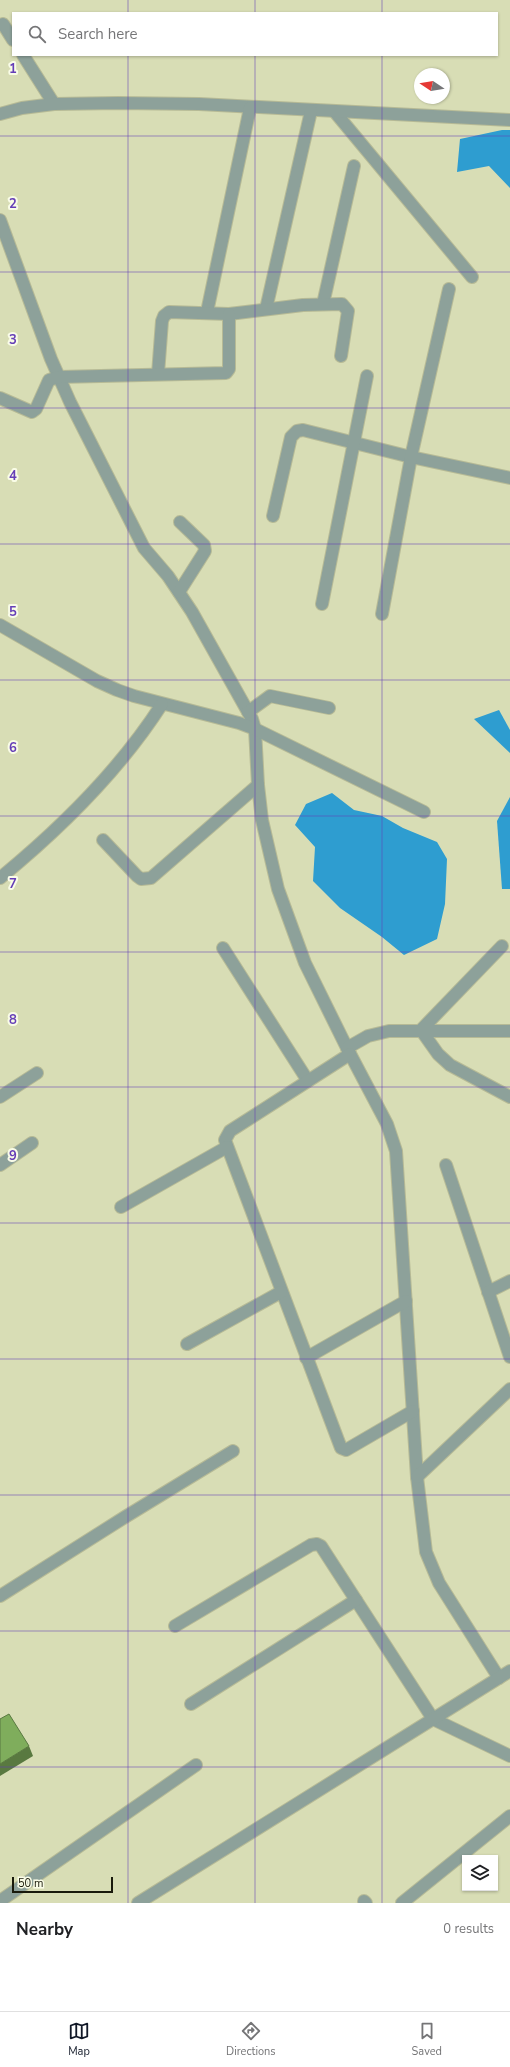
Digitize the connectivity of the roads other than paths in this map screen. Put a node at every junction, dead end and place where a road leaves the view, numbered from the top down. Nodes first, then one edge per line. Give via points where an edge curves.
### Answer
1 (3, 24) dead end
2 (12, 38) edge
3 (24, 56) edge
4 (54, 104) junction
5 (250, 108) junction
6 (311, 110) junction
7 (334, 111) junction
8 (0, 114) edge
9 (510, 120) edge
10 (354, 166) dead end
11 (0, 220) edge
12 (472, 277) dead end
13 (449, 289) dead end
14 (323, 304) junction
15 (266, 309) junction
16 (207, 312) junction
17 (229, 314) junction
18 (341, 356) dead end
19 (158, 374) junction
20 (367, 376) dead end
21 (59, 377) junction
22 (0, 398) edge
23 (353, 442) junction
24 (410, 457) junction
25 (510, 478) edge
26 (273, 516) dead end
27 (180, 522) dead end
28 (180, 592) junction
29 (322, 604) dead end
30 (382, 614) dead end
31 (0, 626) edge
32 (162, 704) junction
33 (329, 708) dead end
34 (248, 712) junction
35 (255, 729) junction
36 (258, 785) junction
37 (424, 812) dead end
38 (103, 840) dead end
39 (0, 878) edge
40 (502, 946) dead end
41 (224, 948) dead end
42 (421, 1030) junction
43 (510, 1031) edge
44 (348, 1051) junction
45 (37, 1073) dead end
46 (308, 1081) junction
47 (0, 1097) edge
48 (510, 1098) edge
49 (32, 1143) dead end
50 (227, 1147) junction
51 (0, 1165) edge
52 (446, 1165) dead end
53 (121, 1207) dead end
54 (510, 1281) edge
55 (281, 1292) junction
56 (488, 1292) junction
57 (406, 1301) junction
58 (187, 1344) dead end
59 (510, 1357) edge
60 (306, 1358) junction
61 (510, 1389) edge
62 (413, 1411) junction
63 (233, 1451) dead end
64 (417, 1477) junction
65 (0, 1596) edge
66 (356, 1600) junction
67 (175, 1626) dead end
68 (510, 1671) edge
69 (498, 1678) junction
70 (191, 1704) dead end
71 (433, 1719) junction
72 (510, 1756) edge
73 (196, 1764) dead end
74 (510, 1816) edge
75 (0, 1901) edge
76 (138, 1903) edge
77 (402, 1903) edge

1 - 2 street
3 - 4 street
4 - 5 street via 199,104
4 - 8 street
5 - 6 street
5 - 16 street
6 - 7 street
6 - 15 street
7 - 9 street
7 - 12 street
10 - 14 street
11 - 21 street
13 - 24 street
14 - 15 street
14 - 18 street via 342,304 348,311
15 - 17 street
16 - 17 street
16 - 19 street via 170,312 164,316
17 - 19 street via 228,372
19 - 21 street
20 - 23 street
21 - 22 street via 49,380 35,411
21 - 28 street via 144,548
23 - 24 street
23 - 26 street via 303,430 294,433
23 - 29 street
24 - 25 street
24 - 30 street
27 - 28 street via 204,545 205,551
28 - 34 street
31 - 32 street via 97,681
32 - 35 street
32 - 39 street via 120,761 63,821
33 - 34 street via 270,696
34 - 35 street
35 - 36 street
35 - 37 street
36 - 38 street via 147,879 137,876
36 - 44 street via 267,849 284,909 305,963
40 - 42 street
41 - 46 street
42 - 43 street
42 - 44 street via 378,1033
42 - 48 street via 438,1054 450,1065
44 - 46 street
44 - 57 street via 387,1124 396,1150
45 - 47 street
46 - 50 street via 230,1131 225,1140
49 - 51 street
50 - 53 street
50 - 55 street
52 - 56 street
54 - 56 street
55 - 58 street
55 - 60 street
56 - 59 street
57 - 60 street
57 - 62 street
60 - 62 street via 341,1448 346,1450
61 - 64 street
62 - 64 street
63 - 65 street
64 - 69 street via 422,1531 432,1568
66 - 67 street via 321,1546 317,1544 311,1545
66 - 70 street
66 - 71 street
68 - 69 street
69 - 71 street
71 - 72 street
71 - 76 street
73 - 75 street
74 - 77 street

